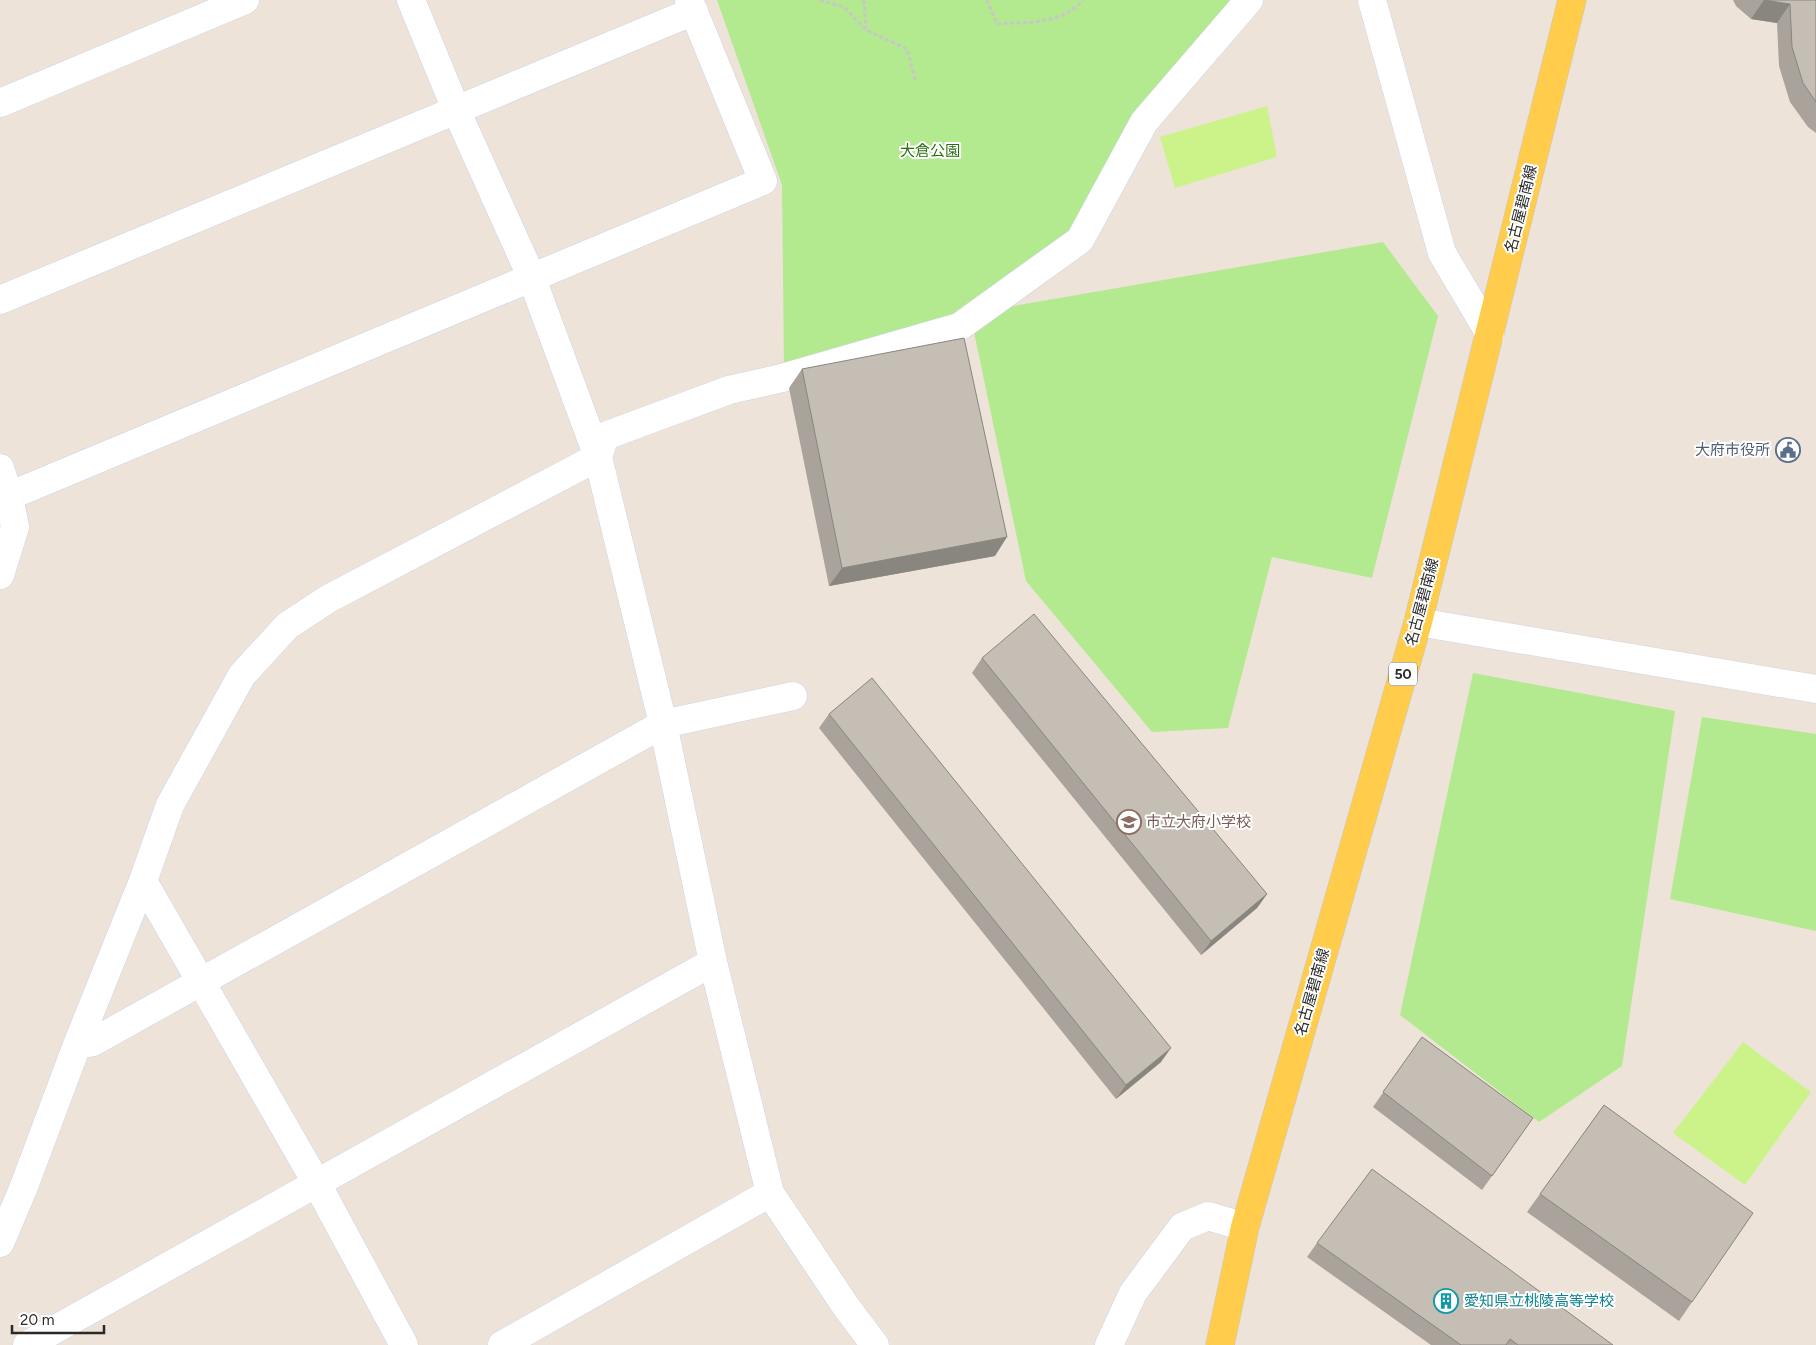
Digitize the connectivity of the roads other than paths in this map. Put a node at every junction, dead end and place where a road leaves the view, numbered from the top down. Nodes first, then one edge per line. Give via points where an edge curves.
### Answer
1 (245, 0) edge
2 (411, 0) edge
3 (1249, 0) edge
4 (1372, 0) edge
5 (1572, 0) edge
6 (691, 6) edge
7 (0, 103) edge
8 (457, 112) junction
9 (531, 276) junction
10 (0, 300) edge
11 (1490, 334) junction
12 (598, 457) junction
13 (0, 468) edge
14 (9, 496) junction
15 (0, 575) edge
16 (1418, 622) junction
17 (1816, 689) edge
18 (792, 696) dead end
19 (663, 724) junction
20 (143, 881) junction
21 (713, 962) junction
22 (202, 981) junction
23 (77, 1045) junction
24 (316, 1182) junction
25 (770, 1193) junction
26 (1245, 1227) junction
27 (0, 1243) edge
28 (27, 1345) edge
29 (404, 1345) edge
30 (502, 1345) edge
31 (875, 1345) edge
32 (1109, 1345) edge
33 (1220, 1345) edge

1 - 7 street
2 - 8 street
3 - 12 street via 1144,122 1080,240 959,327 730,390 605,436
4 - 11 street via 1442,253
5 - 11 main road, 名古屋碧南線 / 50
6 - 8 street
6 - 9 street via 763,180
8 - 9 street
8 - 10 street
9 - 12 street
9 - 14 street
11 - 16 main road, 名古屋碧南線 / 50
12 - 19 street
12 - 20 street via 328,599 288,626 242,675 170,805
13 - 14 street
14 - 15 street via 15,528
16 - 17 street
16 - 26 main road, 名古屋碧南線 / 50
18 - 19 street
19 - 21 street
19 - 22 street
20 - 22 street
20 - 23 street
21 - 24 street
21 - 25 street
22 - 23 street via 93,1042
22 - 24 street
23 - 27 street via 24,1189
24 - 28 street
24 - 29 street
25 - 30 street
25 - 31 street
26 - 32 street via 1208,1216 1182,1227 1133,1293
26 - 33 main road, 名古屋碧南線 / 50

